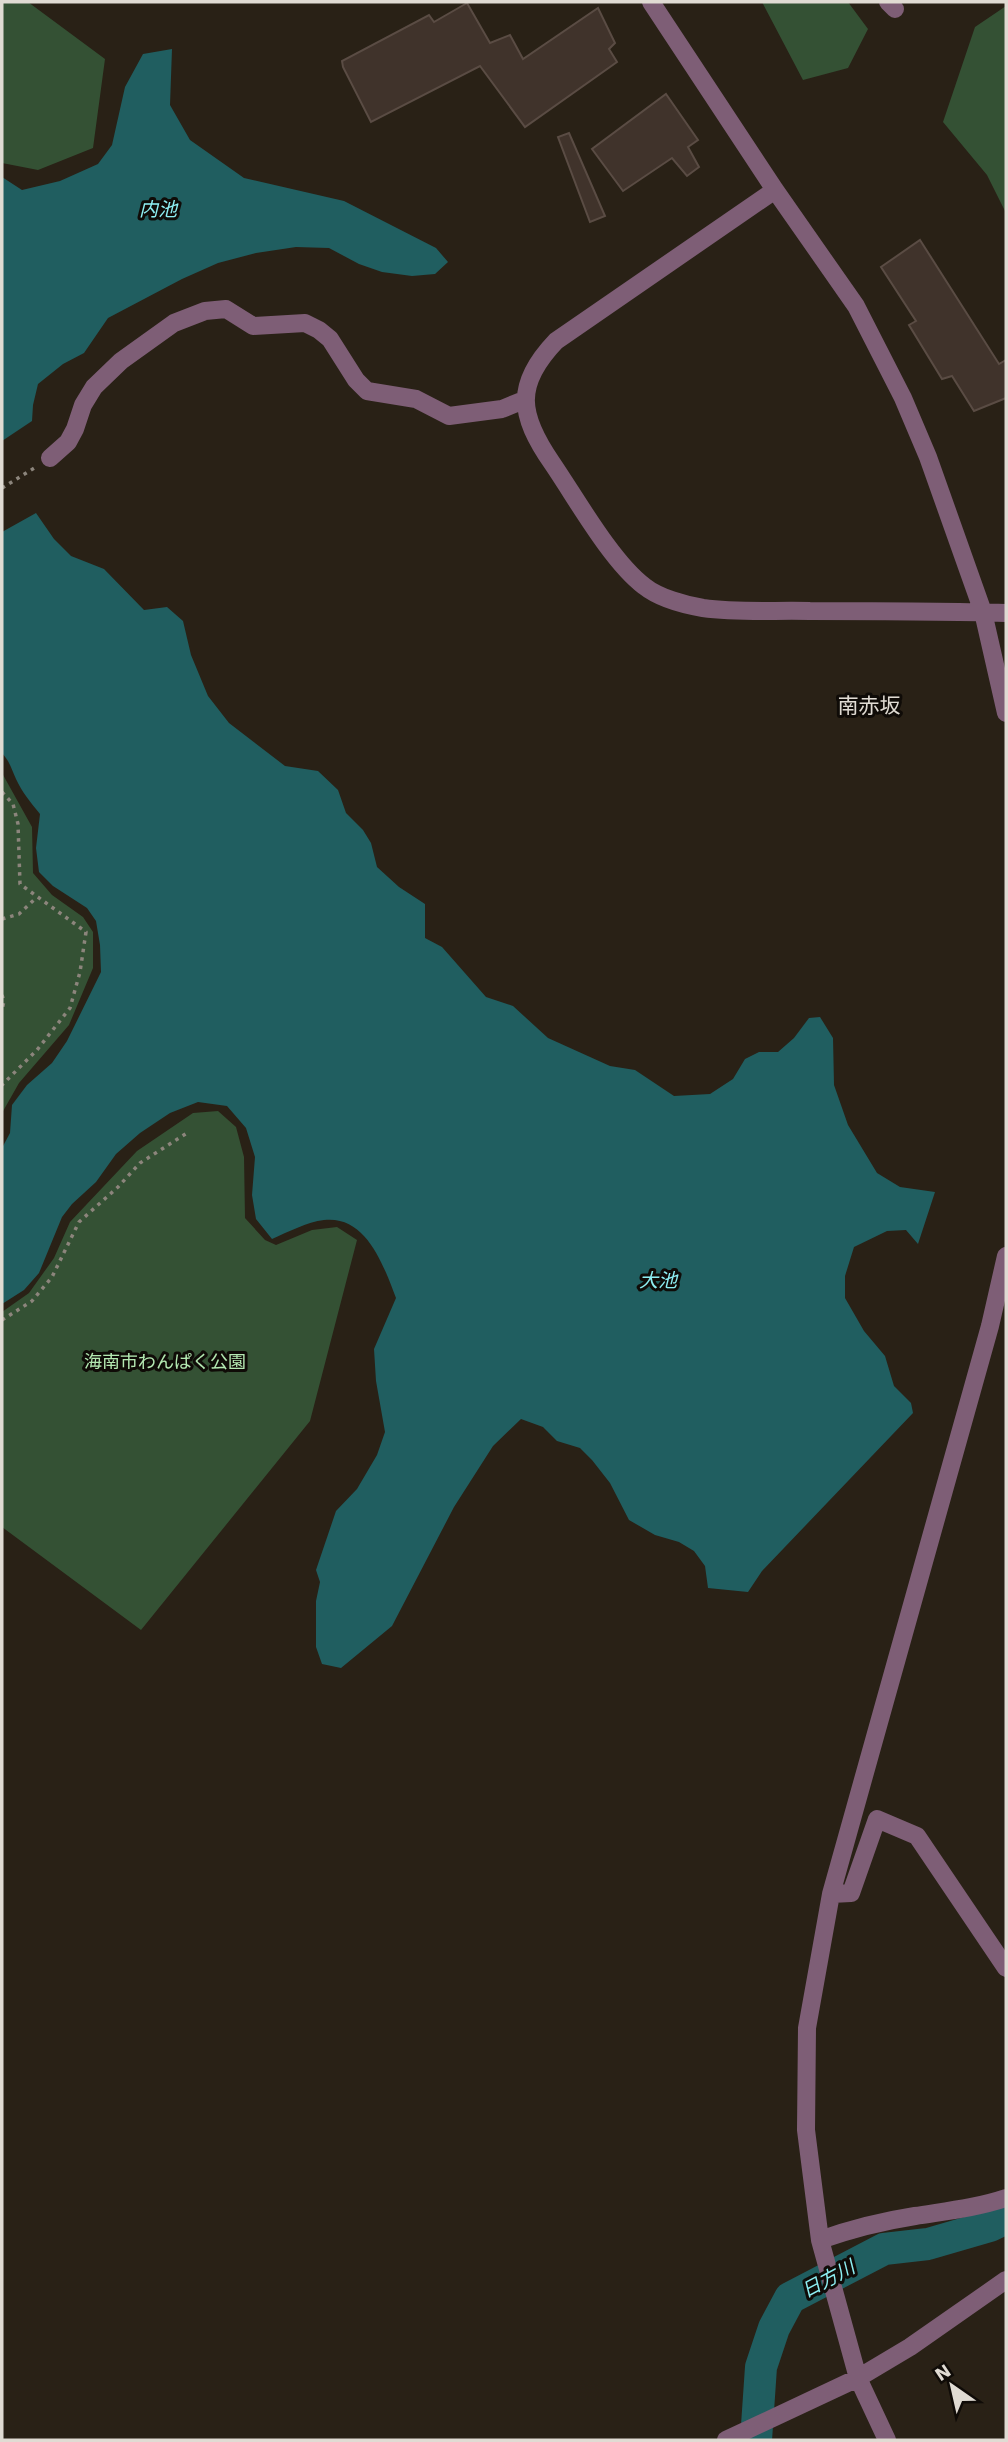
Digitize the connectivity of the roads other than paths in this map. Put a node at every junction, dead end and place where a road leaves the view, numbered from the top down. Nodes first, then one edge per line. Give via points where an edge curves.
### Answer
1 (651, 2) edge
2 (775, 190) junction
3 (524, 400) junction
4 (50, 458) road end
5 (984, 612) junction
6 (1006, 613) edge
7 (1006, 713) edge
8 (1006, 1256) edge
9 (831, 1894) junction
10 (1006, 1968) edge
11 (1006, 2198) edge
12 (821, 2246) junction
13 (1006, 2280) edge
14 (858, 2378) junction
15 (726, 2440) edge
16 (887, 2440) edge

1 - 2 street
2 - 3 street via 556,341 541,357
2 - 5 street via 856,306 903,398
3 - 4 street via 502,409 449,416 416,399 367,391 330,339 305,323 253,326 226,309 205,311 174,323 121,361 94,387 68,442
3 - 5 street via 536,439 614,554 644,587 704,608
5 - 6 street
5 - 7 street
8 - 9 street
9 - 10 street via 851,1893 877,1819 917,1836
9 - 12 street via 807,2028 806,2130
11 - 12 street via 848,2230
12 - 14 street
13 - 14 street
14 - 15 street
14 - 16 street

